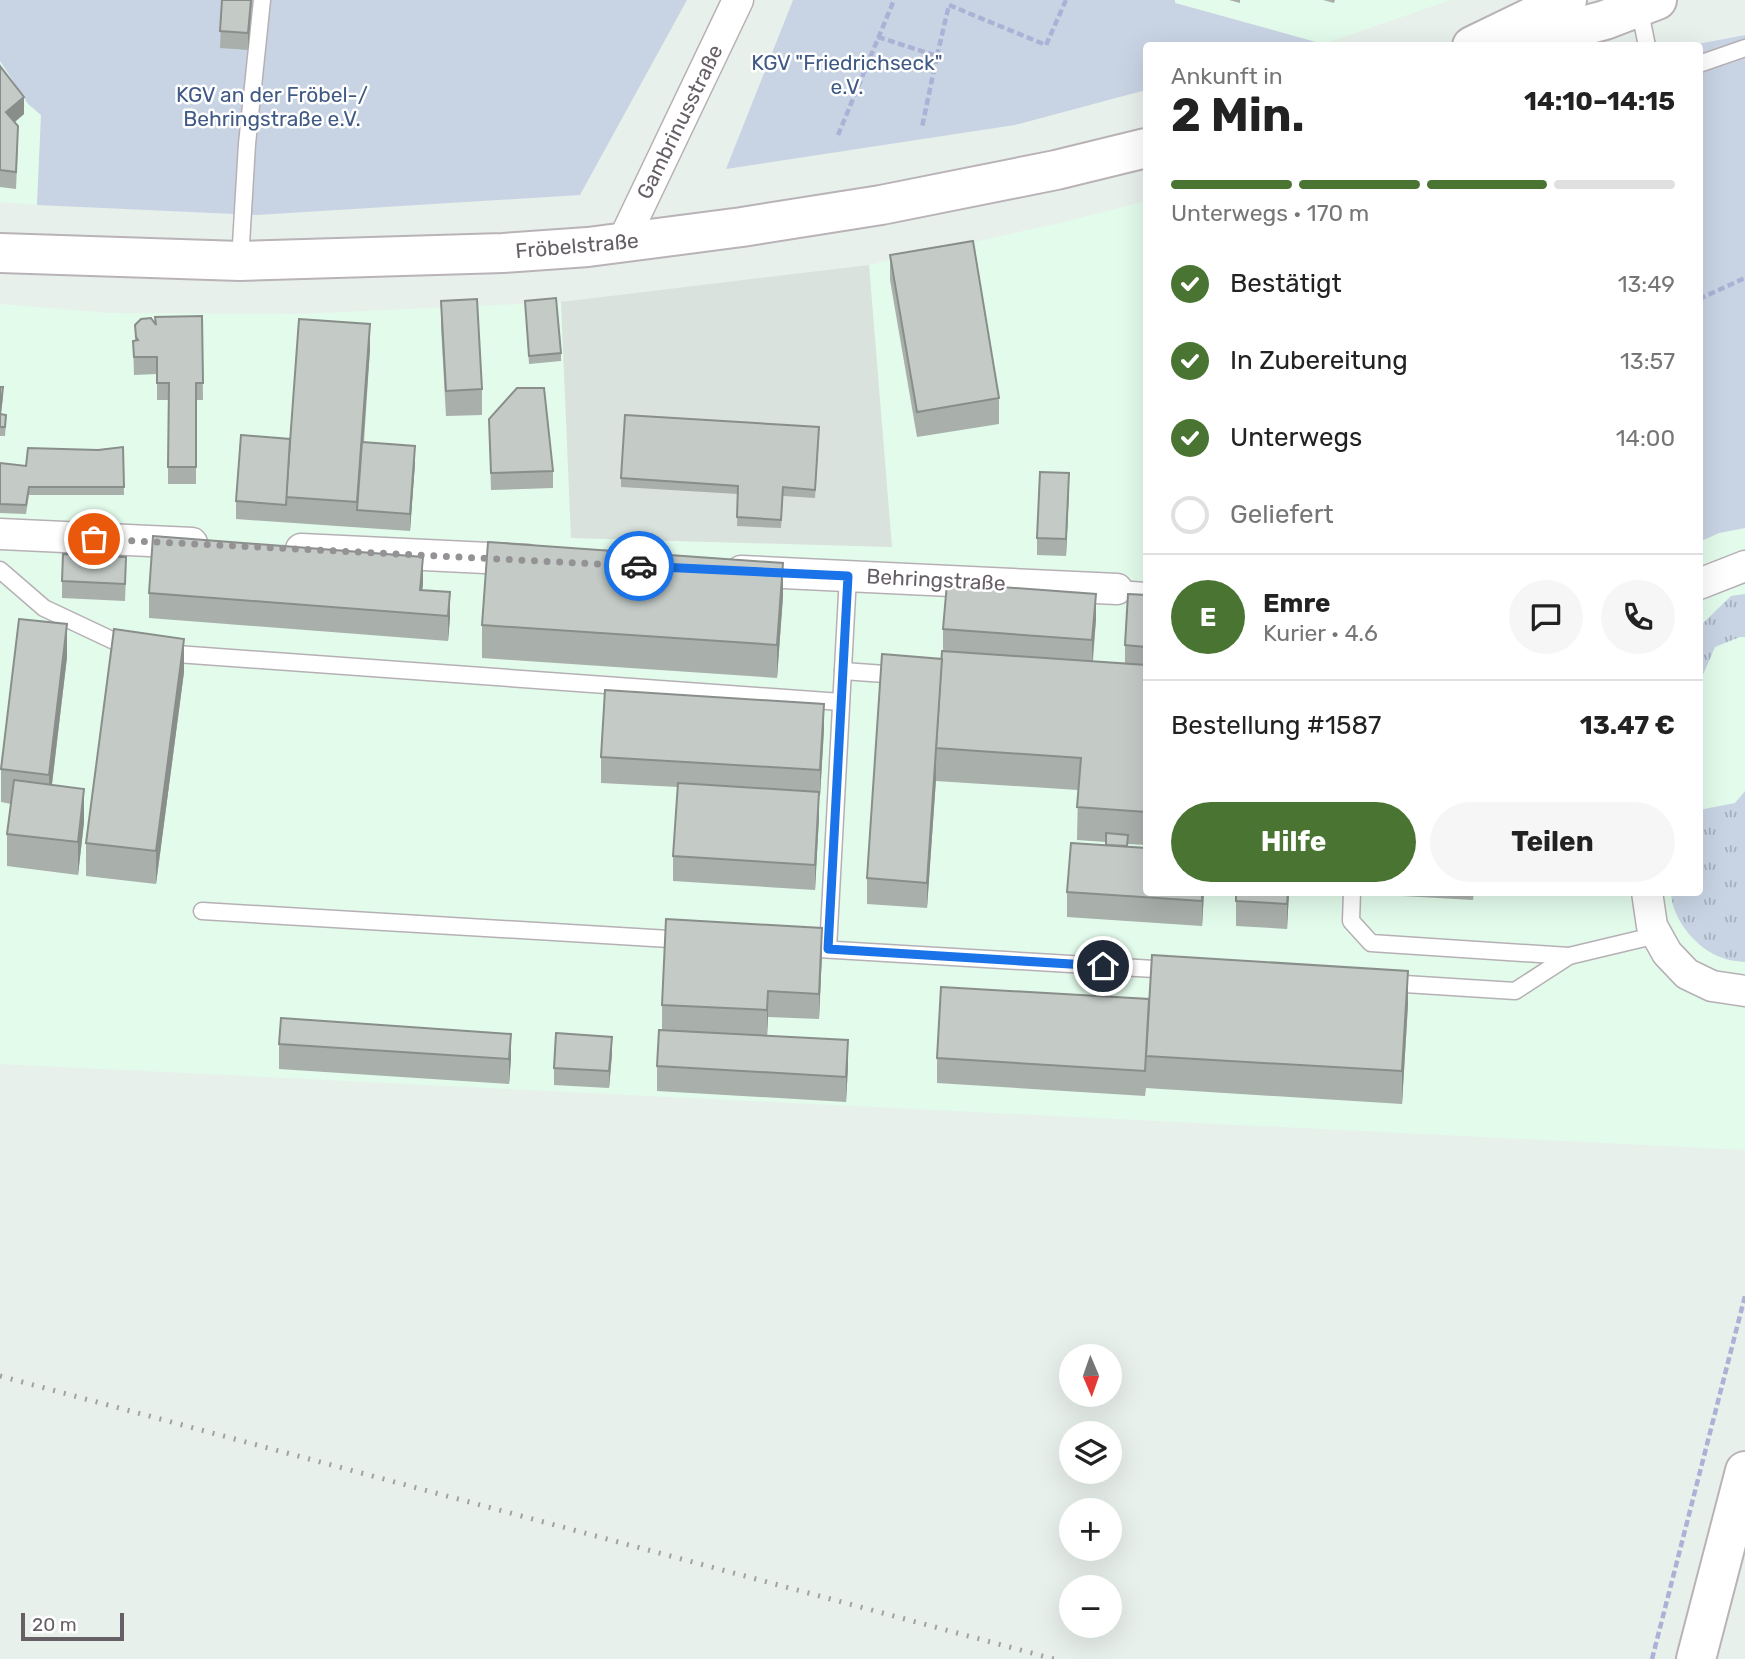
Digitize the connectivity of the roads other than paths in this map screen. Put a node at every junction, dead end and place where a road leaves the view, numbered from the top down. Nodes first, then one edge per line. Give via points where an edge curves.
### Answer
1 (262, 0) edge
2 (738, 0) edge
3 (1567, 0) edge
4 (1648, 3) edge
5 (1480, 42) edge
6 (1523, 42) edge
7 (1647, 42) edge
8 (1745, 48) edge
9 (1703, 63) edge
10 (1143, 149) edge
11 (622, 243) junction
12 (0, 253) edge
13 (240, 261) junction
14 (0, 534) edge
15 (222, 545) edge
16 (276, 548) edge
17 (561, 562) edge
18 (1745, 566) edge
19 (711, 569) edge
20 (0, 570) edge
21 (848, 576) junction
22 (1703, 582) edge
23 (1132, 590) edge
24 (843, 671) junction
25 (912, 676) edge
26 (841, 702) junction
27 (1352, 896) edge
28 (1648, 896) edge
29 (202, 911) dead end
30 (1657, 935) junction
31 (703, 942) edge
32 (786, 947) edge
33 (828, 949) junction
34 (1569, 956) junction
35 (1185, 971) edge
36 (1377, 982) edge
37 (1745, 991) edge
38 (1745, 1471) edge
39 (1696, 1659) edge

1 - 13 lane
2 - 11 street, Gambrinusstraße
3 - 5 main road
4 - 6 main road
4 - 7 lane
8 - 9 lane
10 - 11 main road, Fröbelstraße via 881,205
11 - 13 main road, Fröbelstraße via 503,253
12 - 13 main road, Fröbelstraße
14 - 15 street
16 - 17 street
18 - 22 street
19 - 21 street, Behringstraße
20 - 26 lane via 44,608 137,651
21 - 23 street, Behringstraße
21 - 24 lane
24 - 25 lane
24 - 26 lane
26 - 33 lane
27 - 34 lane via 1351,921 1371,943
28 - 30 street
29 - 31 lane
30 - 34 lane
30 - 37 street via 1687,974 1712,986
32 - 33 lane
33 - 35 lane
34 - 36 lane via 1515,991
38 - 39 main road

